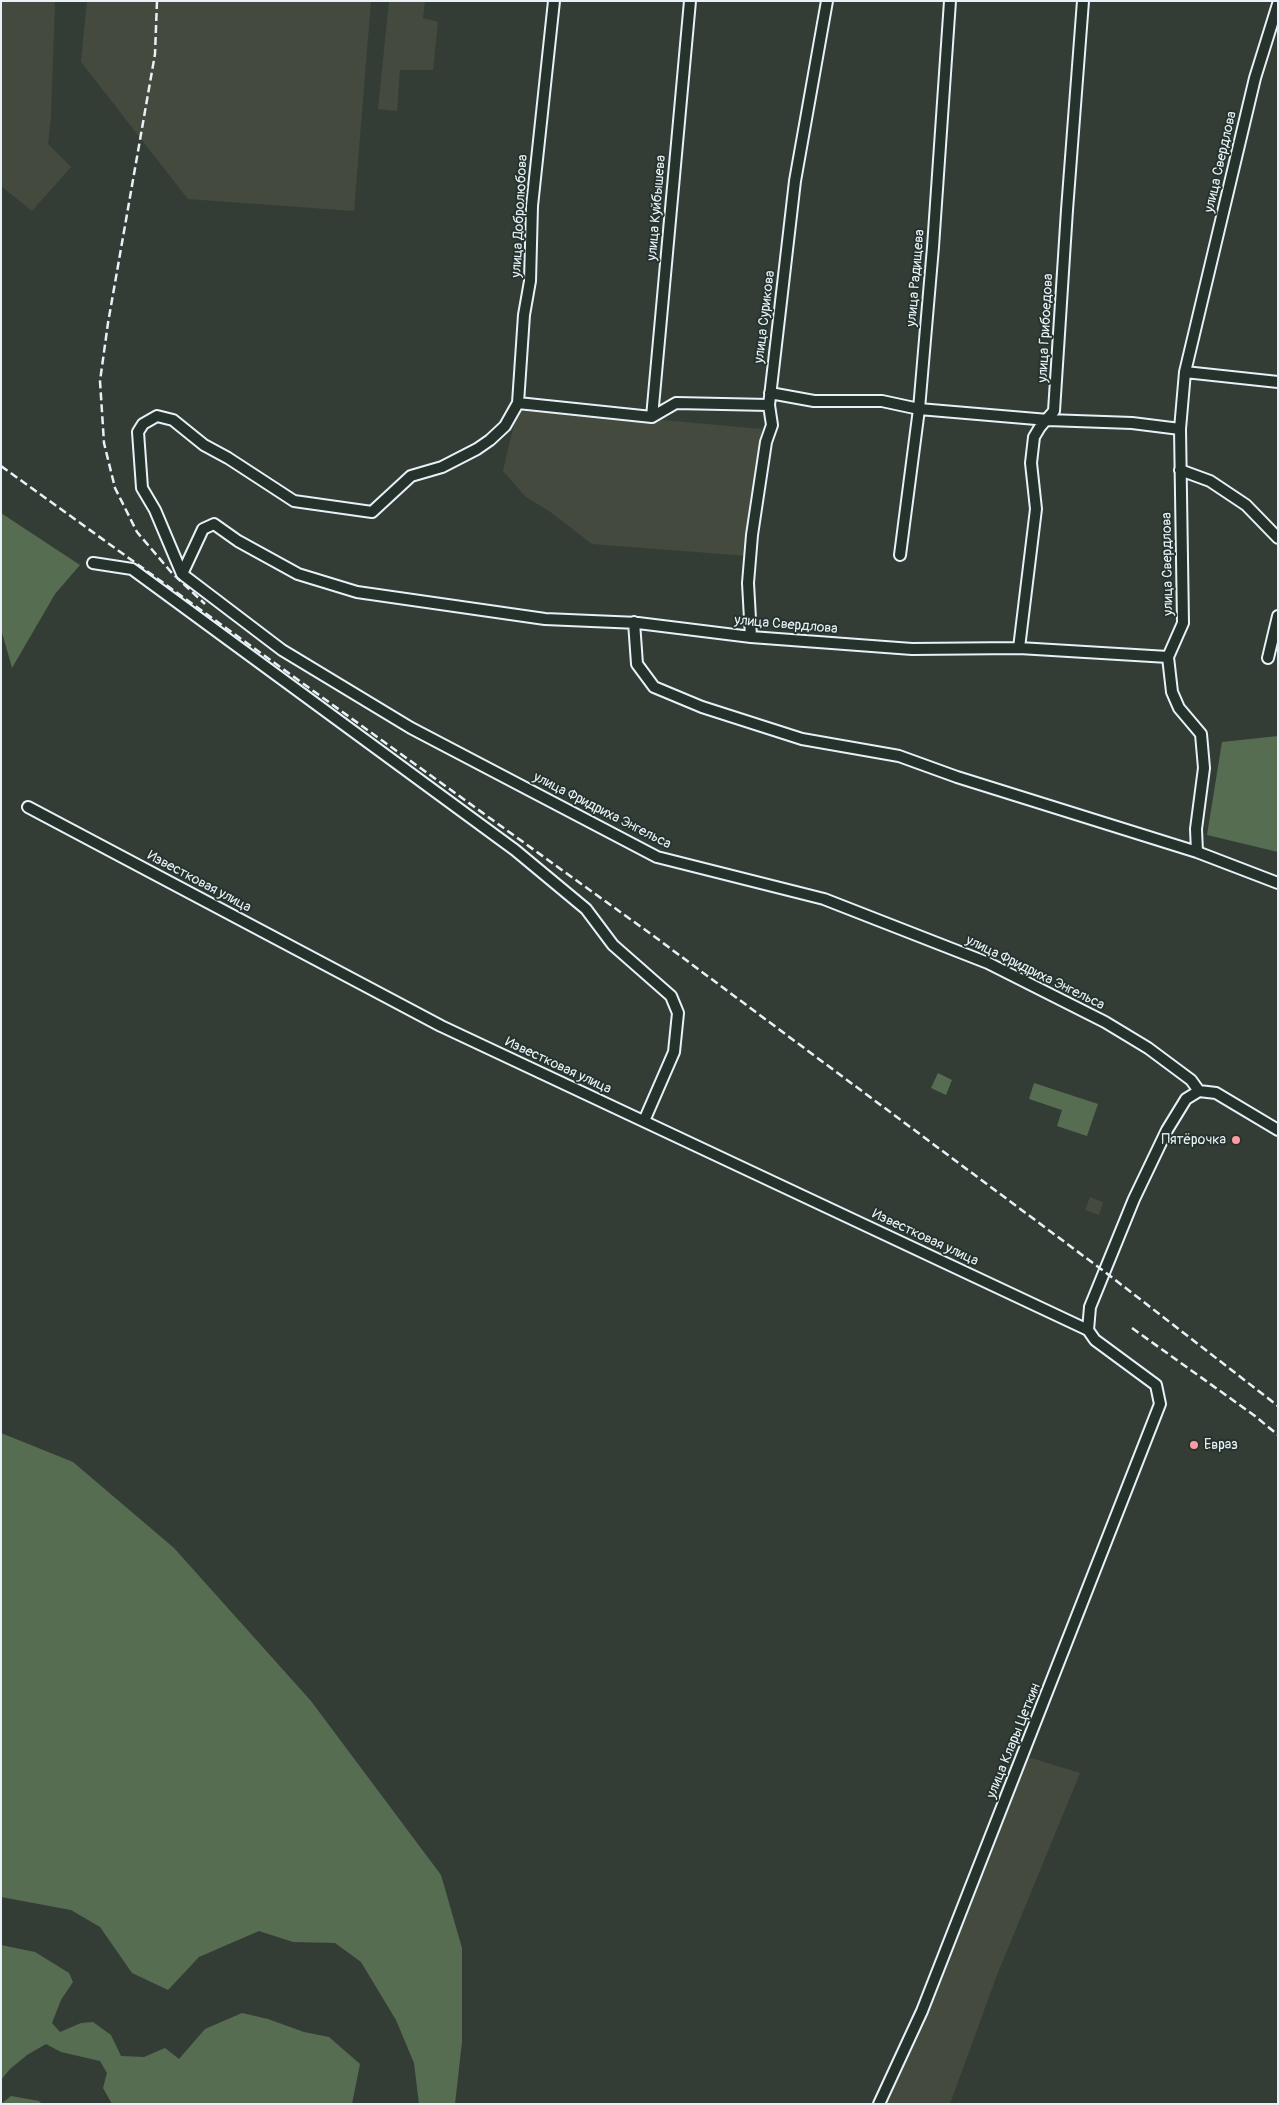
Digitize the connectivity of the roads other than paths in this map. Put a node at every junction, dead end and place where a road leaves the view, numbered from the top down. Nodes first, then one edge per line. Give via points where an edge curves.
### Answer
1 (554, 1) edge
2 (690, 1) edge
3 (828, 1) edge
4 (950, 1) edge
5 (1084, 1) edge
6 (1278, 4) edge
7 (1185, 372) junction
8 (1278, 382) edge
9 (770, 392) junction
10 (518, 403) junction
11 (769, 405) junction
12 (919, 409) junction
13 (652, 416) junction
14 (1048, 420) junction
15 (1180, 429) junction
16 (1180, 470) junction
17 (1278, 538) edge
18 (900, 555) dead end
19 (93, 563) dead end
20 (182, 574) junction
21 (1278, 616) edge
22 (634, 622) junction
23 (751, 637) junction
24 (1019, 648) junction
25 (1168, 656) junction
26 (1268, 658) dead end
27 (28, 807) dead end
28 (1197, 852) junction
29 (1278, 883) edge
30 (1199, 1091) junction
31 (644, 1122) junction
32 (1278, 1130) edge
33 (1088, 1330) junction
34 (879, 2104) edge

1 - 10 street, улица Добролюбова via 532,206 530,281 524,315
2 - 13 street, улица Куйбышева
3 - 9 street, улица Сурикова via 795,181
4 - 12 street, улица Радищева
5 - 14 street, улица Грибоедова via 1066,210 1054,411
6 - 7 street, улица Свердлова via 1255,78
7 - 8 street
7 - 15 street, улица Свердлова
9 - 11 street, улица Сурикова
9 - 12 street via 814,401 882,402
10 - 13 street
10 - 20 street via 505,426 490,440 442,467 411,476 372,512 294,501 204,445 173,420 157,416 143,424 138,432 142,488 155,510
11 - 13 street via 676,403
11 - 23 street, улица Сурикова via 772,425 766,442 749,557
12 - 14 street
12 - 18 street, улица Радищева
14 - 15 street
14 - 24 street, улица Грибоедова via 1034,437 1031,463 1036,509
15 - 16 street, улица Свердлова
16 - 17 street via 1210,481 1246,505
16 - 25 street, улица Свердлова via 1183,623
19 - 31 street via 132,569 514,850 586,909 613,945 671,996 678,1013 674,1052
20 - 22 street, улица Свердлова via 203,528 214,524 298,574 358,592 545,619
20 - 30 street, улица Фридриха Энгельса via 282,650 411,728 657,857 824,899 988,963 1105,1022 1148,1048 1191,1080
21 - 26 street
22 - 23 street, улица Свердлова
22 - 28 street via 637,664 654,687 702,707 802,739 899,756 956,777
23 - 24 street, улица Свердлова via 912,649
24 - 25 street, улица Свердлова
25 - 28 street via 1172,692 1178,708 1201,734 1204,768 1196,828
27 - 31 street, Известковая улица via 440,1026
28 - 29 street
30 - 32 street via 1216,1093
30 - 33 street via 1186,1099 1167,1130 1134,1199 1090,1307
31 - 33 street, Известковая улица
33 - 34 street, улица Клары Цеткин via 1095,1340 1156,1385 1160,1404 922,2011

